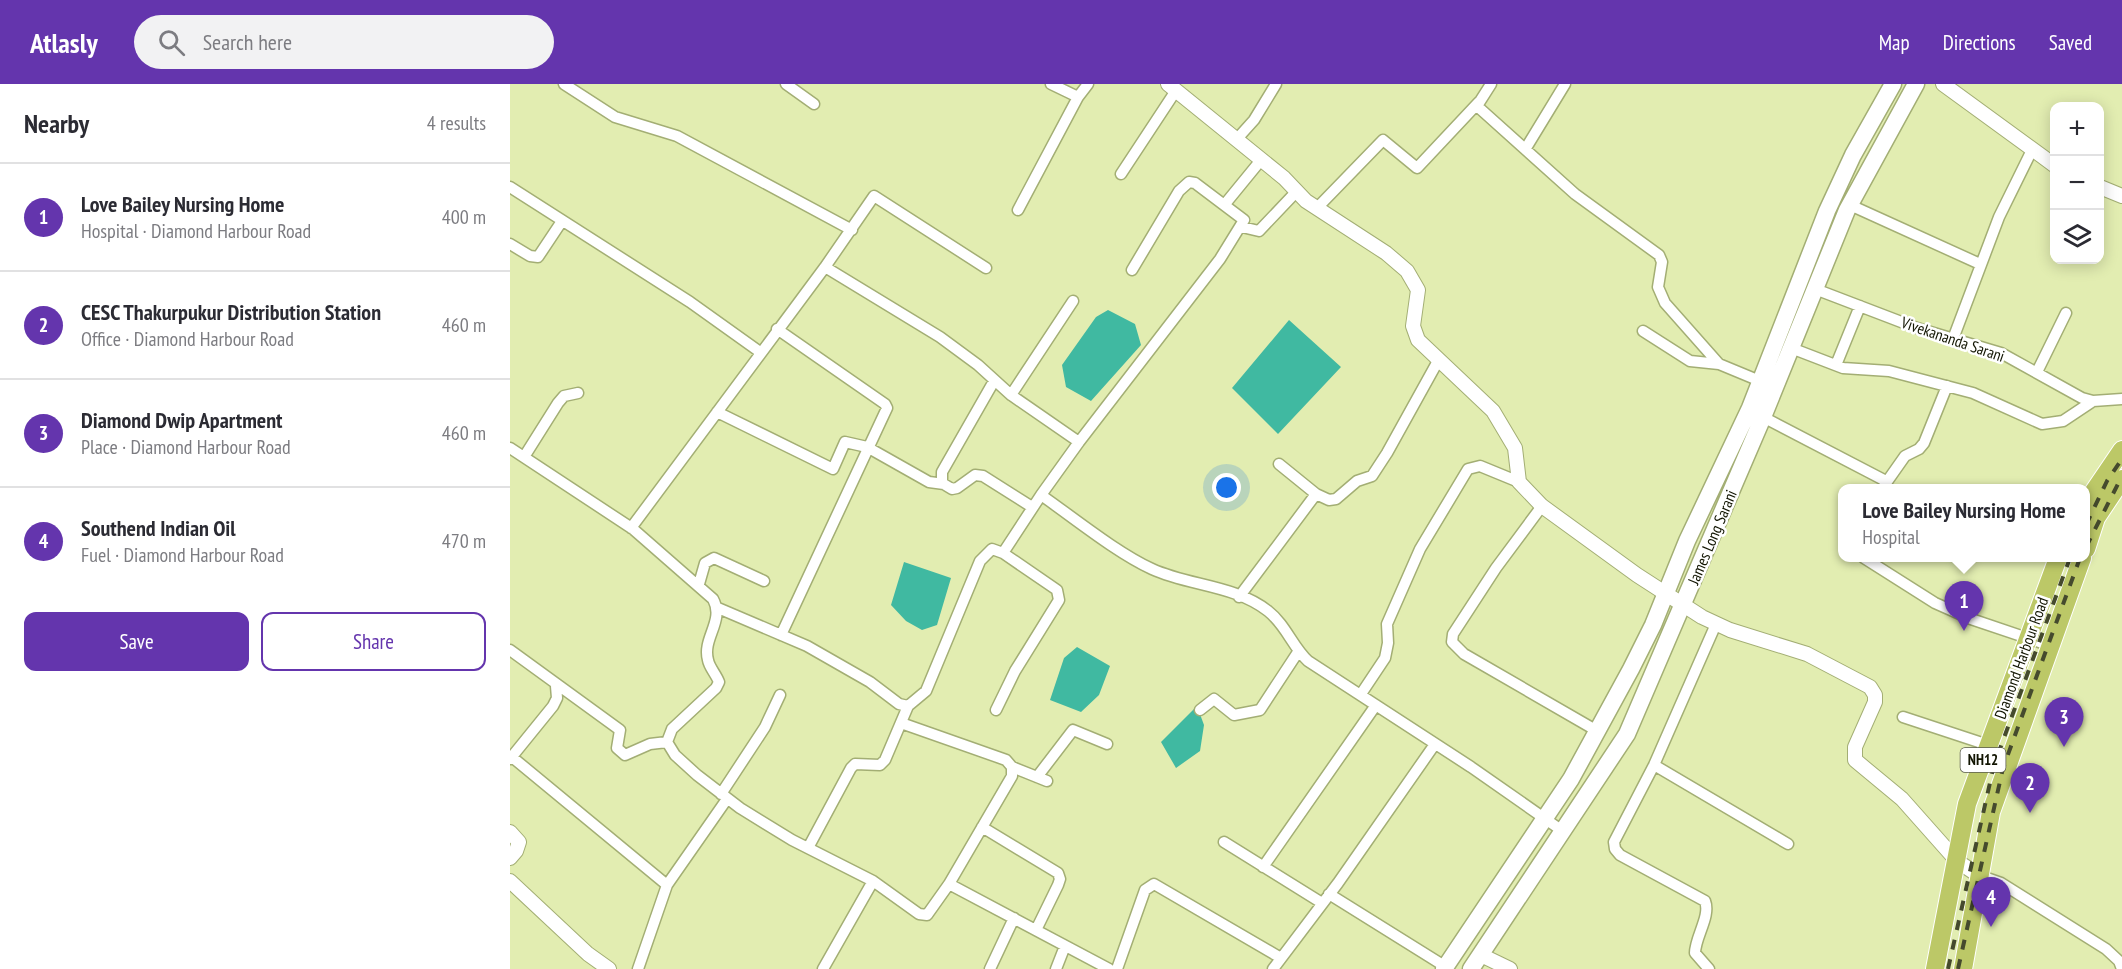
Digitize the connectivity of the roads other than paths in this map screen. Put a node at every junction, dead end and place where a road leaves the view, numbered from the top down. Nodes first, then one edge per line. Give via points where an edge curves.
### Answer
1 (564, 84) edge
2 (786, 84) edge
3 (1051, 84) edge
4 (1088, 84) edge
5 (1276, 84) edge
6 (1491, 84) edge
7 (1565, 84) edge
8 (1893, 84) edge
9 (1916, 84) edge
10 (1943, 84) edge
11 (1176, 88) edge
12 (803, 89) edge
13 (1078, 98) junction
14 (1479, 102) junction
15 (814, 104) dead end
16 (1236, 140) junction
17 (1526, 148) junction
18 (2032, 150) junction
19 (1261, 160) junction
20 (2050, 162) edge
21 (1121, 174) dead end
22 (510, 187) edge
23 (2104, 189) edge
24 (1297, 191) junction
25 (2122, 196) edge
26 (1225, 204) junction
27 (1850, 205) junction
28 (1317, 208) junction
29 (1018, 210) dead end
30 (562, 221) junction
31 (1242, 227) junction
32 (852, 230) junction
33 (510, 244) edge
34 (1980, 264) junction
35 (825, 267) junction
36 (986, 268) dead end
37 (1132, 270) dead end
38 (1798, 282) junction
39 (1814, 290) junction
40 (1073, 301) dead end
41 (1860, 306) junction
42 (2066, 313) dead end
43 (777, 329) junction
44 (1643, 331) dead end
45 (1953, 339) junction
46 (1791, 348) junction
47 (760, 352) junction
48 (1438, 361) junction
49 (1719, 364) junction
50 (1836, 365) junction
51 (2037, 372) junction
52 (994, 381) junction
53 (1760, 381) junction
54 (1947, 386) junction
55 (578, 393) dead end
56 (1011, 395) junction
57 (2122, 399) edge
58 (2092, 401) junction
59 (717, 412) junction
60 (1763, 417) junction
61 (1079, 442) junction
62 (867, 447) junction
63 (510, 448) edge
64 (2122, 450) edge
65 (524, 457) junction
66 (1279, 464) dead end
67 (2122, 479) edge
68 (1519, 482) junction
69 (944, 484) junction
70 (1883, 484) edge
71 (1887, 484) edge
72 (1316, 494) junction
73 (1041, 495) junction
74 (2090, 496) edge
75 (1542, 506) junction
76 (1032, 507) junction
77 (631, 528) junction
78 (2090, 535) edge
79 (1003, 553) junction
80 (1870, 562) edge
81 (2056, 562) edge
82 (2081, 562) edge
83 (764, 581) dead end
84 (699, 584) junction
85 (1665, 592) junction
86 (1239, 597) junction
87 (1684, 603) junction
88 (718, 608) junction
89 (1716, 624) junction
90 (781, 635) junction
91 (2028, 638) junction
92 (2051, 646) junction
93 (510, 650) edge
94 (1298, 652) junction
95 (556, 686) junction
96 (1361, 694) junction
97 (780, 695) dead end
98 (1376, 705) junction
99 (908, 706) junction
100 (996, 710) dead end
101 (1200, 710) dead end
102 (1903, 717) dead end
103 (901, 723) junction
104 (1599, 732) junction
105 (667, 742) junction
106 (1107, 744) dead end
107 (1435, 744) junction
108 (1988, 745) junction
109 (511, 758) edge
110 (1654, 765) junction
111 (1012, 767) junction
112 (724, 797) junction
113 (1543, 817) junction
114 (982, 827) junction
115 (510, 832) edge
116 (1564, 832) junction
117 (1224, 842) dead end
118 (1788, 843) dead end
119 (808, 848) junction
120 (510, 858) edge
121 (1957, 861) junction
122 (1263, 867) junction
123 (1978, 875) junction
124 (510, 881) edge
125 (873, 881) junction
126 (949, 884) junction
127 (667, 885) junction
128 (1329, 894) junction
129 (1322, 903) junction
130 (1014, 918) junction
131 (1036, 930) junction
132 (1065, 946) junction
133 (1481, 955) junction
134 (1281, 958) junction
135 (1445, 968) edge
136 (609, 969) edge
137 (638, 969) edge
138 (823, 969) edge
139 (990, 969) edge
140 (1056, 969) edge
141 (1109, 969) edge
142 (1117, 969) edge
143 (1273, 969) edge
144 (1471, 969) edge
145 (1510, 969) edge
146 (1709, 969) edge
147 (1935, 969) edge
148 (1963, 969) edge
149 (2122, 969) edge

1 - 32 street via 615,117 677,136
2 - 12 street
3 - 13 street
4 - 13 street
5 - 16 street via 1254,120
6 - 14 street
7 - 17 street
8 - 38 main road via 1853,155
9 - 27 main road, James Long Sarani
10 - 18 street
11 - 16 street
11 - 21 street
12 - 15 street
13 - 29 street
14 - 17 street via 1477,106
14 - 28 street via 1418,168 1383,140
16 - 19 street
17 - 49 street via 1575,194 1659,255 1659,294
18 - 20 street
18 - 34 street
19 - 24 street
19 - 26 street
22 - 30 street
23 - 25 street
24 - 28 street
24 - 31 street via 1259,231
26 - 31 street via 1241,215
26 - 37 street via 1195,183 1184,184
27 - 34 street
27 - 39 main road, James Long Sarani
28 - 48 street via 1407,271 1418,290 1413,326 1418,340
30 - 33 street via 538,257
30 - 47 street via 690,302
31 - 61 street
32 - 35 street
32 - 36 street via 874,196
34 - 45 street
35 - 43 street
35 - 52 street via 940,338
38 - 39 main road
38 - 53 main road
39 - 41 street, Vivekananda Sarani
39 - 46 main road, James Long Sarani
40 - 56 street
41 - 45 street, Vivekananda Sarani
41 - 50 street
42 - 51 street
43 - 47 street
43 - 62 street via 885,404 887,408
44 - 49 street via 1690,361
45 - 51 street, Vivekananda Sarani via 2001,353
46 - 50 street
46 - 60 main road, James Long Sarani
47 - 59 street
48 - 68 street via 1481,397 1506,429 1515,448
48 - 72 street via 1372,476 1350,486 1336,499
49 - 53 street
50 - 54 street via 1852,370 1889,371
51 - 58 street, Vivekananda Sarani
52 - 56 street
52 - 69 street via 942,472
53 - 85 main road
54 - 58 street via 1973,393 2042,424 2063,421
54 - 71 street via 1924,443 1905,456
55 - 65 street via 564,396 558,403
56 - 61 street
57 - 58 street
59 - 62 street via 833,469 845,442
59 - 77 street
60 - 70 street via 1859,465
60 - 87 main road, James Long Sarani
61 - 73 street
62 - 69 street via 928,482
62 - 90 street
63 - 65 street
64 - 74 highway
65 - 77 street
66 - 72 street
67 - 78 highway via 2096,518
68 - 75 street
68 - 96 street via 1480,466 1468,469 1420,549 1387,624 1385,658
69 - 76 street via 957,488 975,475 983,476
72 - 86 street
73 - 76 street
73 - 86 street via 1152,569
75 - 85 street
75 - 104 street via 1496,568 1453,634 1452,642 1464,654
76 - 79 street
77 - 84 street
79 - 99 street via 992,549 980,561 926,691
79 - 100 street via 1059,594
80 - 91 street via 1935,603
81 - 91 highway, Diamond Harbour Road / NH12
82 - 92 highway, Diamond Harbour Road / NH12
83 - 84 street via 714,558 705,563
84 - 88 street
85 - 87 street
85 - 104 main road via 1653,625
86 - 94 street via 1267,610 1285,626
87 - 89 street
87 - 116 main road, James Long Sarani via 1627,734
88 - 90 street
88 - 105 street via 708,661 719,682 672,729
89 - 110 street
89 - 121 street via 1807,654 1870,687 1875,702 1853,756 1902,799
90 - 99 street via 822,654
91 - 92 street
91 - 108 highway, Diamond Harbour Road / NH12
92 - 123 highway, Diamond Harbour Road / NH12 via 1991,812
93 - 95 street
94 - 96 street
94 - 101 street via 1260,710 1234,715 1214,699
95 - 105 street via 620,730 617,748 625,754
95 - 109 street via 553,706
96 - 98 street
97 - 112 street
98 - 107 street
98 - 122 street
99 - 103 street
102 - 108 street
103 - 111 street via 1006,760
103 - 119 street via 880,765 855,764 851,768
104 - 113 main road
105 - 112 street via 675,755
106 - 111 street via 1073,730 1042,779
107 - 113 street
107 - 128 street
108 - 121 highway, Diamond Harbour Road / NH12 via 1967,804
109 - 127 street
110 - 118 street
110 - 146 street via 1617,834 1615,849 1705,901 1706,912 1695,953
111 - 114 street via 1012,776
112 - 119 street
112 - 127 street
113 - 116 street
113 - 135 main road
114 - 126 street
114 - 131 street via 1058,873 1058,885
115 - 120 street via 519,842
116 - 133 main road, James Long Sarani
117 - 122 street
119 - 125 street
121 - 123 street
121 - 147 highway, Diamond Harbour Road / NH12
122 - 129 street
123 - 148 highway, Diamond Harbour Road / NH12
123 - 149 street via 2001,884 2106,950
124 - 136 street
125 - 126 street via 919,914 927,915
125 - 138 street
126 - 130 street
127 - 137 street
128 - 129 street
128 - 135 street
129 - 134 street
130 - 131 street
130 - 139 street
131 - 132 street
132 - 140 street
132 - 141 street
133 - 144 main road, James Long Sarani
133 - 145 street
134 - 142 street via 1154,884 1145,890
134 - 143 street

